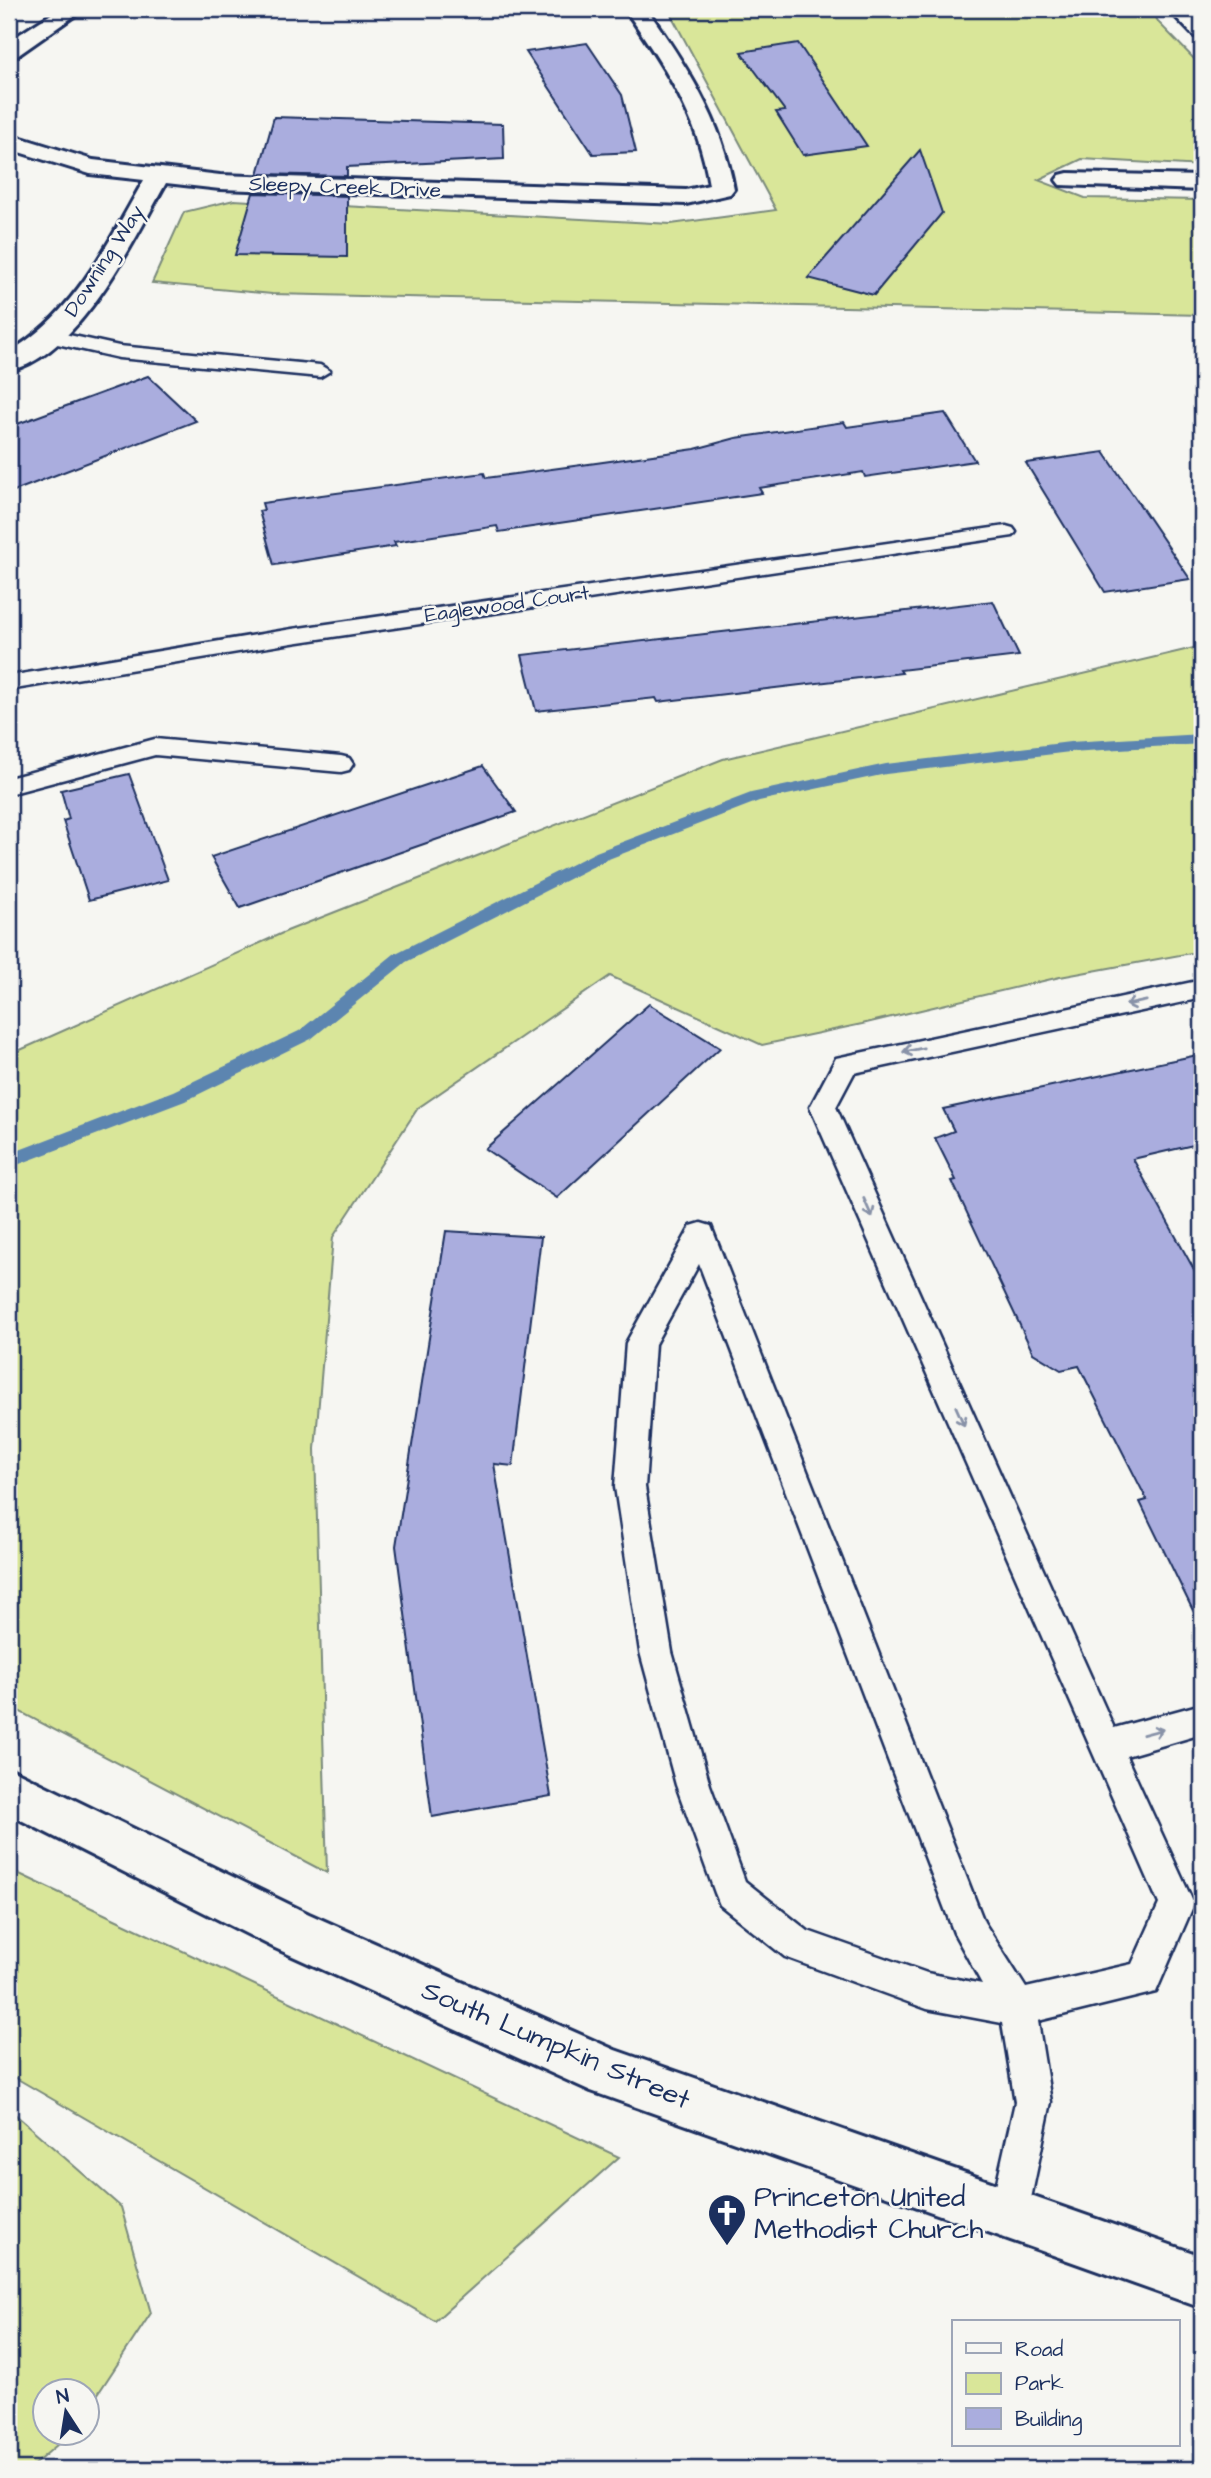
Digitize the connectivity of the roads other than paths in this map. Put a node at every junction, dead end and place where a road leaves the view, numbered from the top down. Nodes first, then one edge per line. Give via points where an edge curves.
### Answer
1 (73, 9) edge
2 (636, 9) edge
3 (1178, 9) edge
4 (1202, 31) edge
5 (9, 51) edge
6 (9, 141) edge
7 (158, 177) junction
8 (1068, 180) dead end
9 (1202, 183) edge
10 (51, 337) junction
11 (9, 363) edge
12 (320, 371) dead end
13 (1006, 532) dead end
14 (9, 683) edge
15 (341, 764) dead end
16 (9, 786) edge
17 (1202, 989) edge
18 (1202, 1719) edge
19 (1105, 1746) junction
20 (9, 1790) edge
21 (1018, 2008) junction
22 (1009, 2213) junction
23 (1202, 2282) edge

1 - 5 street
2 - 7 street, Sleepy Creek Drive via 685,82 719,157 723,189 687,197
3 - 4 street
6 - 7 street, Sleepy Creek Drive via 90,167
7 - 10 street, Downing Way via 94,284
8 - 9 street
10 - 11 street, Downing Way
10 - 12 lane via 118,352
13 - 14 lane, Eaglewood Court via 306,634
15 - 16 lane via 155,747
17 -> 19 lane via 845,1065 823,1107
19 -> 18 lane
19 - 21 lane via 1177,1903 1143,1979
20 - 22 street, South Lumpkin Street via 292,1931 608,2073
21 - 21 lane via 971,1933 701,1234 641,1343 630,1487 656,1652 694,1785 732,1893 797,1945 927,1991
21 - 22 lane via 1033,2102
22 - 23 street, South Lumpkin Street

